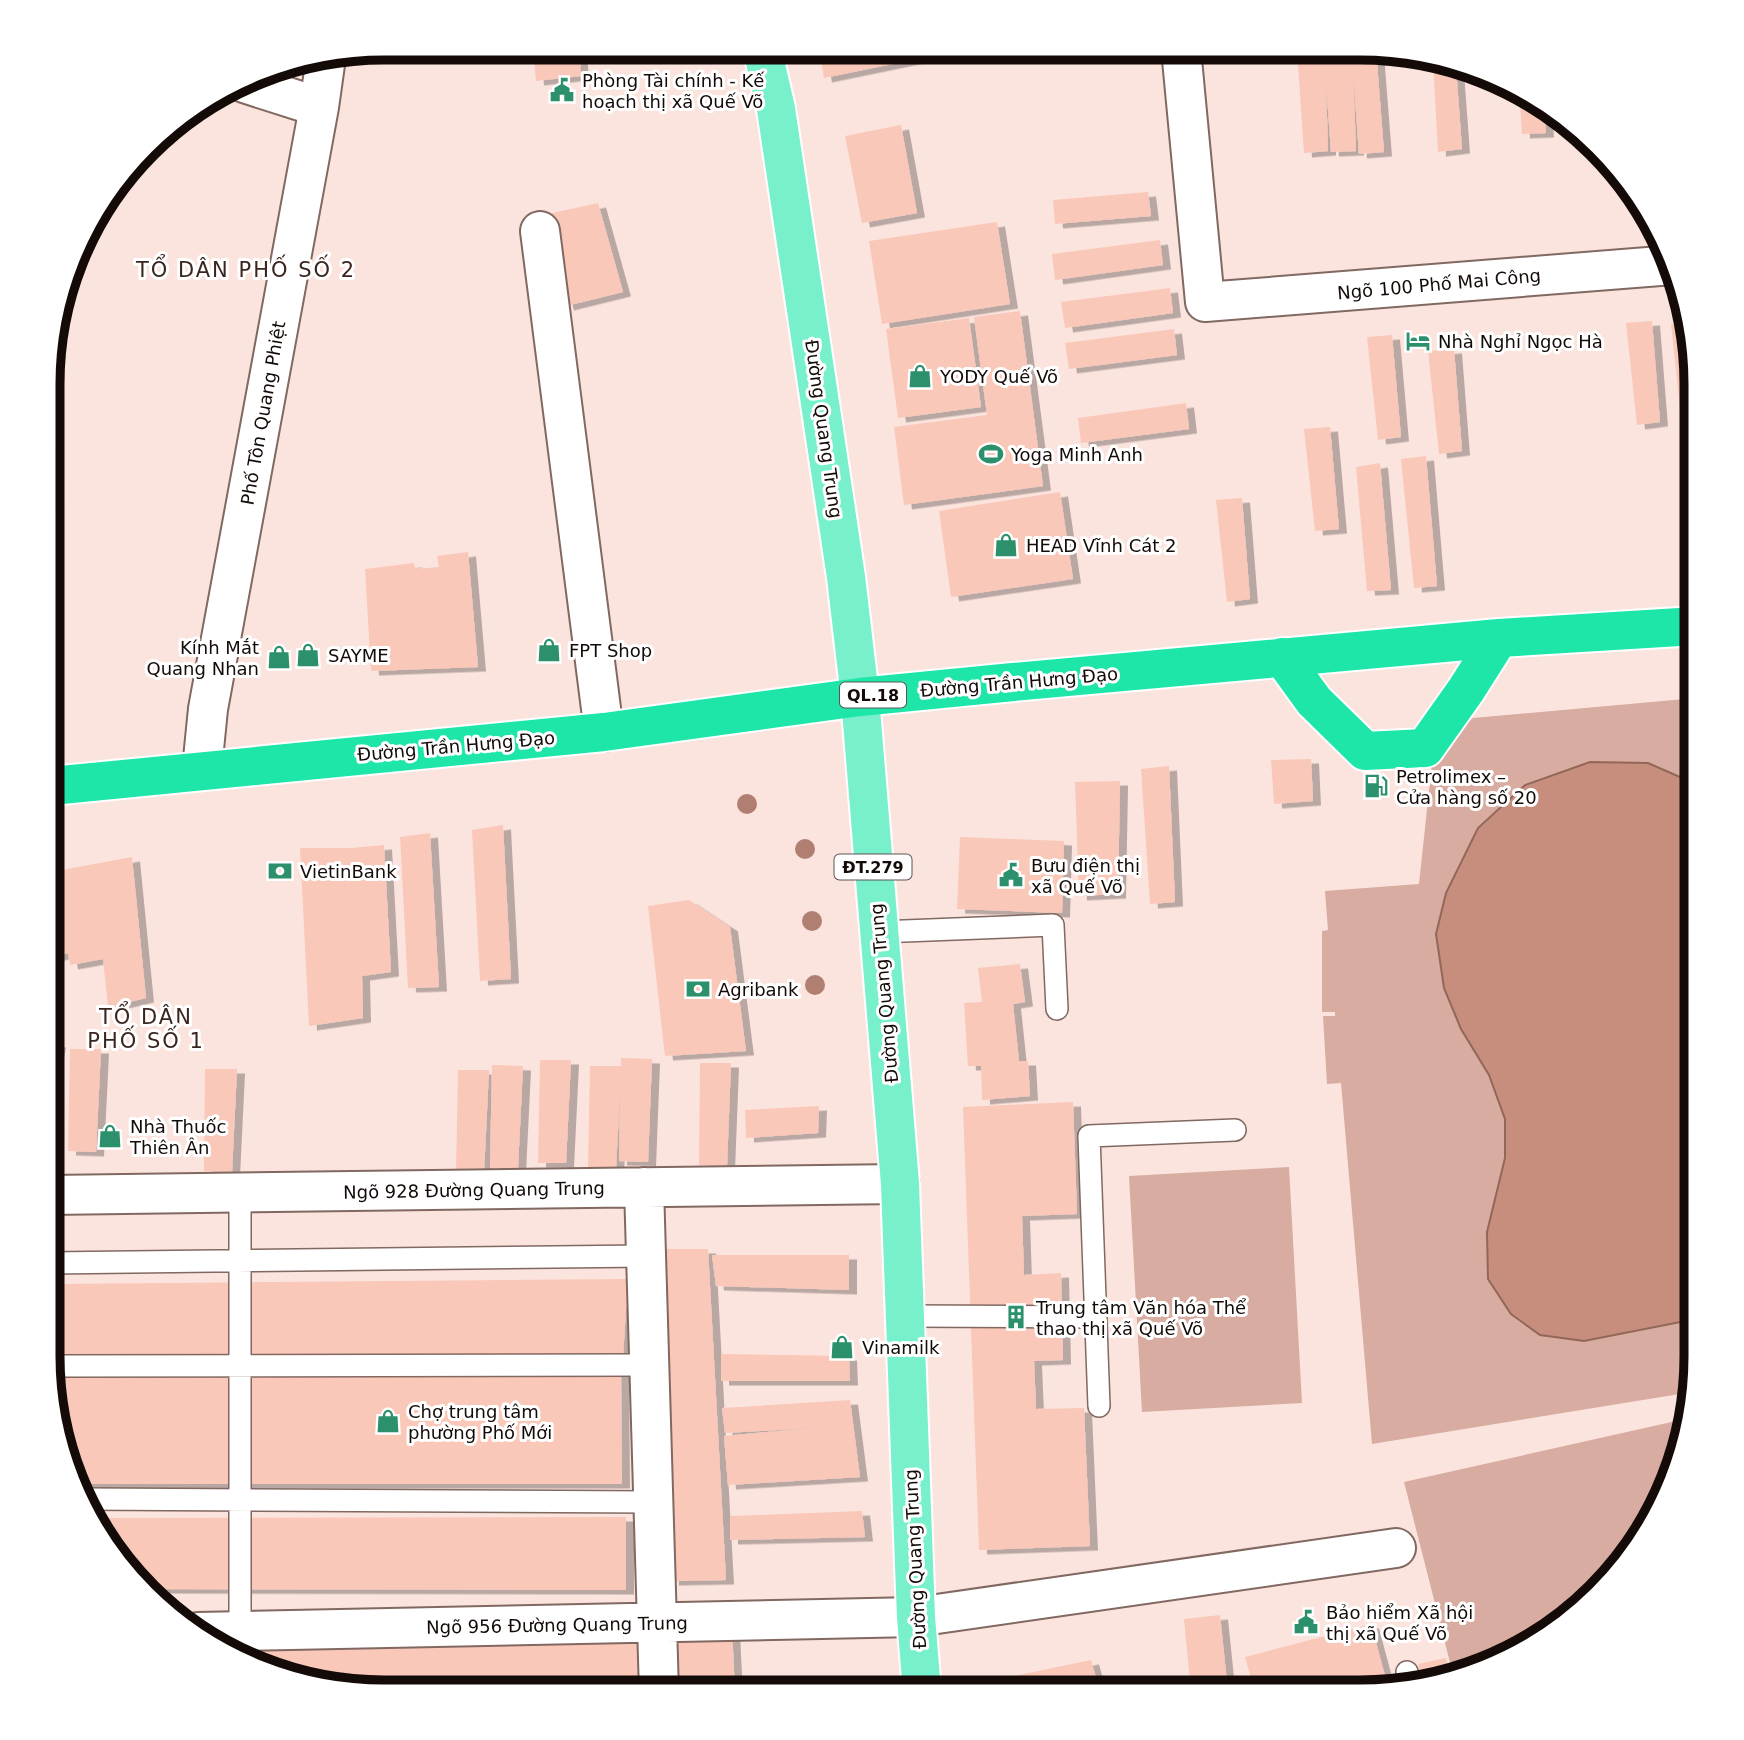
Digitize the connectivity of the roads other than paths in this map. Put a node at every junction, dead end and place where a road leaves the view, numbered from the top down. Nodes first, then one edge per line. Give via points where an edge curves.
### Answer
1 (765, 60) edge
2 (1182, 60) edge
3 (325, 65) edge
4 (255, 86) edge
5 (319, 107) junction
6 (540, 231) dead end
7 (1662, 266) edge
8 (1684, 627) edge
9 (1499, 638) junction
10 (1282, 657) junction
11 (860, 696) junction
12 (604, 732) junction
13 (202, 769) junction
14 (60, 785) edge
15 (879, 932) junction
16 (1057, 1009) dead end
17 (1235, 1130) dead end
18 (900, 1184) junction
19 (644, 1187) junction
20 (240, 1193) junction
21 (60, 1195) edge
22 (646, 1256) junction
23 (240, 1261) junction
24 (60, 1263) edge
25 (905, 1316) junction
26 (1096, 1317) junction
27 (240, 1365) junction
28 (649, 1365) junction
29 (60, 1366) edge
30 (1099, 1406) dead end
31 (93, 1499) edge
32 (240, 1500) junction
33 (653, 1502) junction
34 (1396, 1548) dead end
35 (916, 1617) junction
36 (657, 1623) junction
37 (218, 1635) edge
38 (220, 1636) edge
39 (659, 1680) edge
40 (921, 1680) edge

1 - 11 main road, Đường Quang Trung / ĐT.279 via 778,123
2 - 7 street, Ngõ 100 Phố Mai Công via 1205,302
3 - 5 street, Phố Tôn Quang Phiệt
4 - 5 street
5 - 13 street, Phố Tôn Quang Phiệt via 208,709
6 - 12 street
8 - 9 highway, Đường Trần Hưng Đạo / QL.18
9 - 10 highway, Đường Trần Hưng Đạo / QL.18
9 - 10 highway via 1425,748 1365,751 1314,701
10 - 11 highway, Đường Trần Hưng Đạo / QL.18
11 - 12 highway, Đường Trần Hưng Đạo / QL.18
11 - 15 main road, Đường Quang Trung / ĐT.279
12 - 13 highway, Đường Trần Hưng Đạo / QL.18
13 - 14 highway, Đường Trần Hưng Đạo / QL.18
15 - 16 lane via 1053,925
15 - 18 main road, Đường Quang Trung / ĐT.279
17 - 26 lane via 1089,1136
18 - 19 street, Ngõ 928 Đường Quang Trung
18 - 25 main road, Đường Quang Trung / ĐT.279
19 - 20 street, Ngõ 928 Đường Quang Trung
19 - 22 street
20 - 21 street, Ngõ 928 Đường Quang Trung
20 - 23 lane
22 - 23 lane
22 - 28 street
23 - 24 lane
23 - 27 lane
25 - 26 lane
25 - 35 main road, Đường Quang Trung / ĐT.279
26 - 30 lane
27 - 28 lane
27 - 29 lane
27 - 32 lane
28 - 33 street
31 - 32 lane
32 - 33 lane
32 - 37 lane
33 - 36 street
34 - 35 street, Ngõ 956 Đường Quang Trung
35 - 36 street, Ngõ 956 Đường Quang Trung
35 - 40 main road, Đường Quang Trung / ĐT.279
36 - 38 street, Ngõ 956 Đường Quang Trung
36 - 39 street

